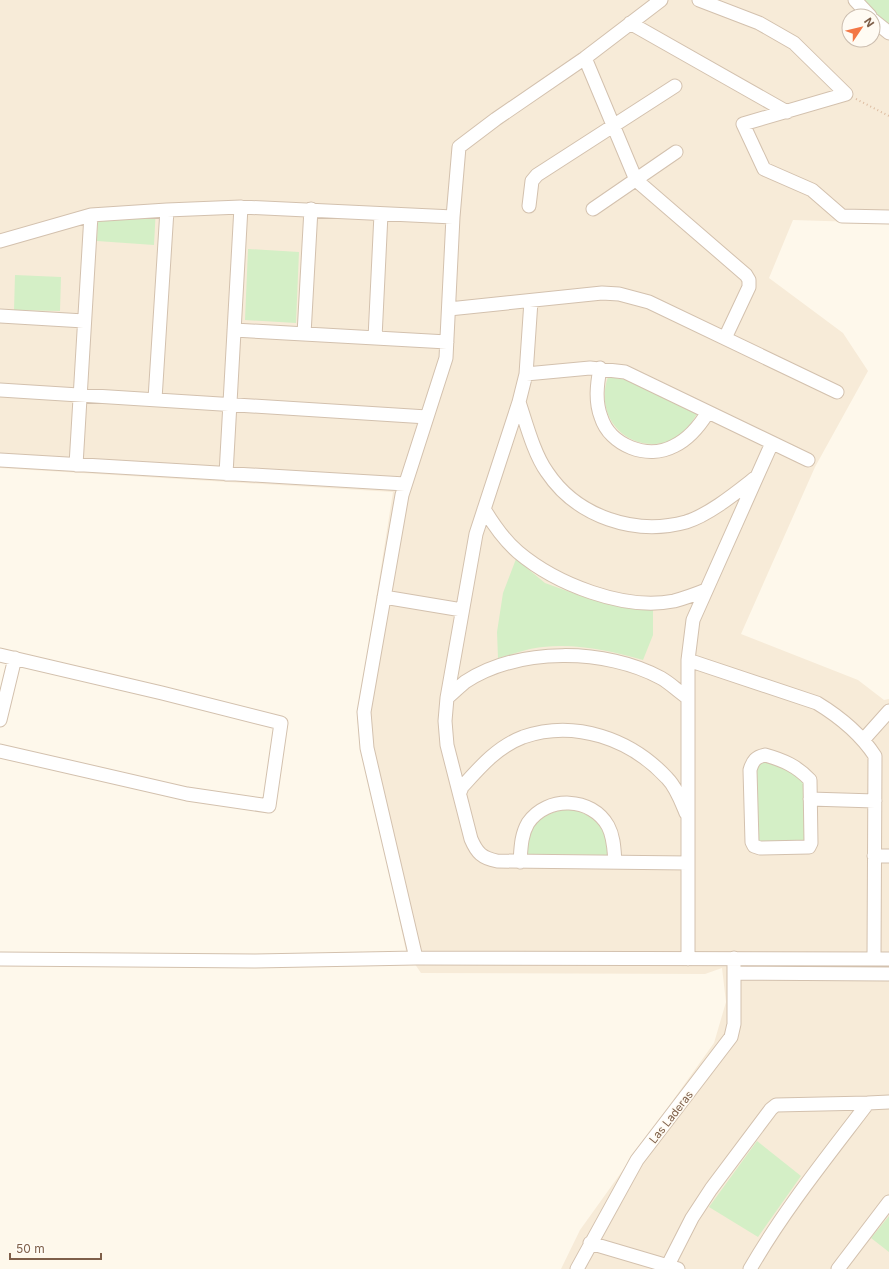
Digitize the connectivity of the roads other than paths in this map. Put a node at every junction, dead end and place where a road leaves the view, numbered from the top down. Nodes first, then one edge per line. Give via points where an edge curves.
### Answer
1 (661, 0) edge
2 (699, 0) edge
3 (855, 0) edge
4 (862, 8) edge
5 (630, 23) junction
6 (881, 26) edge
7 (889, 33) edge
8 (585, 58) junction
9 (675, 86) dead end
10 (787, 112) junction
11 (613, 126) junction
12 (676, 152) dead end
13 (636, 180) junction
14 (529, 206) dead end
15 (241, 207) junction
16 (311, 209) junction
17 (593, 209) dead end
18 (167, 210) junction
19 (381, 214) junction
20 (91, 215) junction
21 (453, 217) junction
22 (889, 217) edge
23 (0, 241) edge
24 (531, 301) junction
25 (450, 309) junction
26 (0, 316) edge
27 (84, 321) junction
28 (234, 330) junction
29 (304, 334) junction
30 (375, 338) junction
31 (725, 338) junction
32 (447, 342) junction
33 (600, 368) junction
34 (526, 374) junction
35 (0, 390) edge
36 (837, 392) dead end
37 (80, 395) junction
38 (155, 399) junction
39 (519, 402) junction
40 (230, 404) junction
41 (708, 412) junction
42 (427, 417) junction
43 (772, 443) junction
44 (0, 460) edge
45 (808, 460) dead end
46 (76, 465) junction
47 (226, 474) junction
48 (757, 476) junction
49 (405, 484) junction
50 (484, 509) junction
51 (706, 590) junction
52 (384, 596) junction
53 (462, 610) junction
54 (0, 655) edge
55 (16, 658) junction
56 (688, 660) junction
57 (447, 698) junction
58 (688, 698) junction
59 (889, 711) edge
60 (0, 720) edge
61 (864, 739) junction
62 (0, 751) edge
63 (460, 792) junction
64 (810, 799) junction
65 (875, 801) junction
66 (688, 816) junction
67 (874, 856) junction
68 (889, 856) edge
69 (520, 862) junction
70 (615, 862) junction
71 (688, 863) junction
72 (416, 958) junction
73 (734, 958) junction
74 (874, 958) junction
75 (0, 959) edge
76 (688, 959) junction
77 (889, 959) edge
78 (734, 973) junction
79 (889, 974) edge
80 (889, 1102) edge
81 (868, 1103) junction
82 (889, 1202) edge
83 (590, 1243) junction
84 (670, 1268) edge
85 (577, 1269) edge
86 (750, 1269) edge
87 (838, 1269) edge

1 - 5 street
2 - 10 street via 760,23 794,43 846,94
3 - 4 street
5 - 8 street
5 - 10 street
6 - 7 street
8 - 11 street
8 - 21 street via 459,147
9 - 11 street
10 - 22 street via 743,124 764,169 812,190 842,216
11 - 13 street
11 - 14 street via 537,176 532,181
12 - 13 street
13 - 17 street
13 - 31 street via 749,280 749,287
15 - 16 street
15 - 18 street
15 - 28 street
16 - 19 street
16 - 29 street
18 - 20 street
18 - 38 street
19 - 21 street
19 - 30 street
20 - 23 street
20 - 27 street
21 - 25 street
24 - 25 street
24 - 31 street via 602,293 619,294 649,302
24 - 34 street
25 - 32 street
26 - 27 street
27 - 37 street
28 - 29 street
28 - 40 street
29 - 30 street
30 - 32 street
31 - 36 street
32 - 42 street via 446,358
33 - 34 street
33 - 41 street via 638,377
33 - 41 street via 597,401 601,418 610,433 629,447 640,451 657,451 674,446 700,425
34 - 39 street
35 - 37 street
37 - 38 street
37 - 46 street
38 - 40 street
39 - 48 street via 546,472 574,501 609,520 648,527 687,522 724,502
39 - 50 street
40 - 42 street
40 - 47 street
41 - 43 street
42 - 49 street
43 - 45 street
43 - 48 street
44 - 46 street
46 - 47 street
47 - 49 street
48 - 51 street
49 - 52 street
50 - 51 street via 494,526 517,551 544,571 575,586 606,597 641,602 674,601
50 - 53 street via 476,534
51 - 56 street via 693,620
52 - 53 street
52 - 72 street via 364,712 367,748
53 - 57 street
54 - 55 street
55 - 60 street
55 - 62 street via 280,723 269,806 187,794
56 - 58 street
56 - 61 street via 817,703
57 - 58 street via 466,682 496,668 530,658 564,655 597,657 630,666 661,678
57 - 63 street via 447,745
58 - 66 street
59 - 61 street
61 - 65 street via 875,756
63 - 66 street via 489,757 523,737 562,729 601,734 639,753 668,778
63 - 69 street via 476,851 485,858 497,861
64 - 64 street via 809,847 754,846 750,770 757,756 765,754 786,761 800,770 810,780
64 - 65 street
65 - 67 street
66 - 71 street
67 - 68 street
67 - 74 street
69 - 70 street
69 - 70 street via 522,837 528,823 540,811 554,804 570,802 585,806 599,814 608,826 614,840
70 - 71 street
71 - 76 street
72 - 75 street via 255,961
72 - 76 street
73 - 74 street
73 - 76 street
73 - 78 street, Las Laderas
74 - 77 street
78 - 79 street
78 - 83 street, Las Laderas via 734,1024 731,1037 637,1160
80 - 81 street
81 - 84 street via 776,1106 771,1109 692,1218
81 - 86 street via 806,1185
82 - 87 street
83 - 84 street
83 - 85 street, Las Laderas

